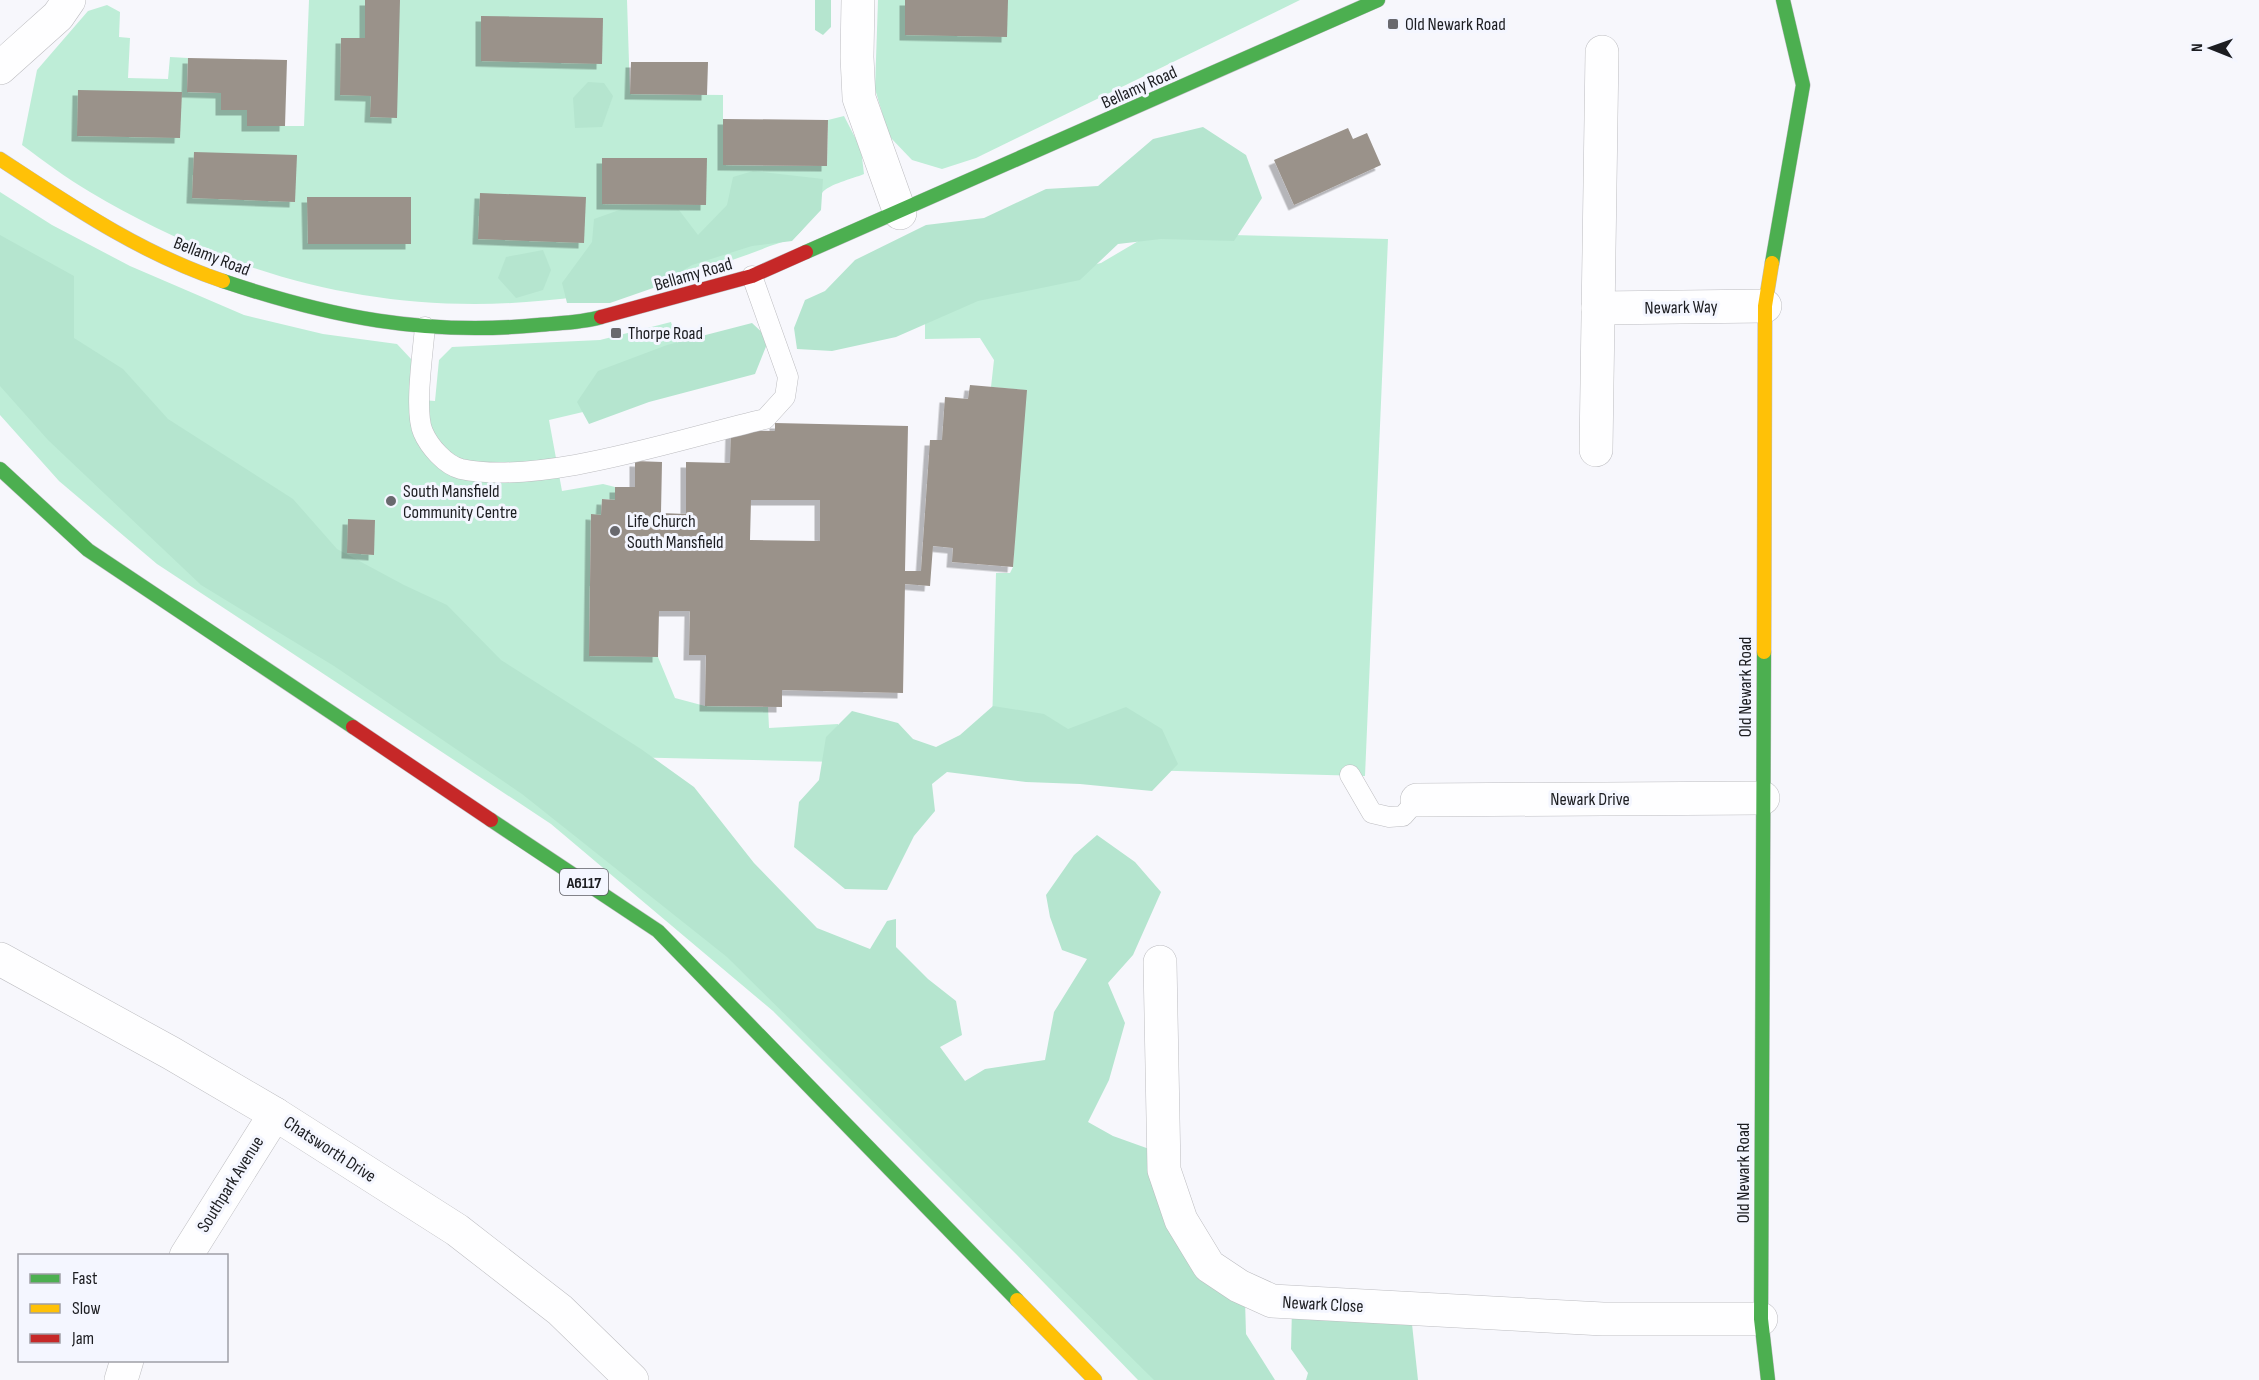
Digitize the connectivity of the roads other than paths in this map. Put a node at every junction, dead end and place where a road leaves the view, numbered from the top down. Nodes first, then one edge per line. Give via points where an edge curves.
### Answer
1 (69, 0) edge
2 (858, 0) edge
3 (1378, 0) edge
4 (1783, 0) edge
5 (1602, 52) dead end
6 (0, 68) edge
7 (0, 159) edge
8 (900, 213) junction
9 (752, 276) junction
10 (1765, 306) junction
11 (1598, 308) junction
12 (425, 327) junction
13 (1596, 450) dead end
14 (0, 469) edge
15 (1350, 776) dead end
16 (1763, 798) junction
17 (1417, 800) joint
18 (0, 959) edge
19 (1160, 962) dead end
20 (275, 1114) junction
21 (187, 1254) edge
22 (1761, 1319) junction
23 (126, 1362) edge
24 (121, 1380) edge
25 (632, 1380) edge
26 (1095, 1380) edge
27 (1768, 1380) edge

1 - 6 street via 58,16
2 - 8 street via 859,98
3 - 8 street, Bellamy Road
4 - 10 street, Old Newark Road via 1803,85
5 - 11 street
7 - 12 street, Bellamy Road via 111,232 196,272 346,317
8 - 9 street, Bellamy Road
9 - 12 street, Bellamy Road via 596,319 493,329
9 - 12 lane via 788,377 785,397 765,419 560,467 498,472 459,468 436,453 422,430
10 - 11 street, Newark Way
10 - 16 street, Old Newark Road
11 - 13 street
14 - 26 street, A6117 via 88,550 658,931
15 - 17 lane via 1372,813 1403,816
16 - 17 street, Newark Drive
16 - 22 street, Old Newark Road
18 - 20 street, Chatsworth Drive
19 - 22 street, Newark Close via 1164,1170 1181,1220 1209,1266 1239,1286 1272,1301 1603,1319
20 - 21 street, Southpark Avenue
20 - 25 street, Chatsworth Drive via 457,1230 560,1310
22 - 27 street, Old Newark Road
23 - 24 street

